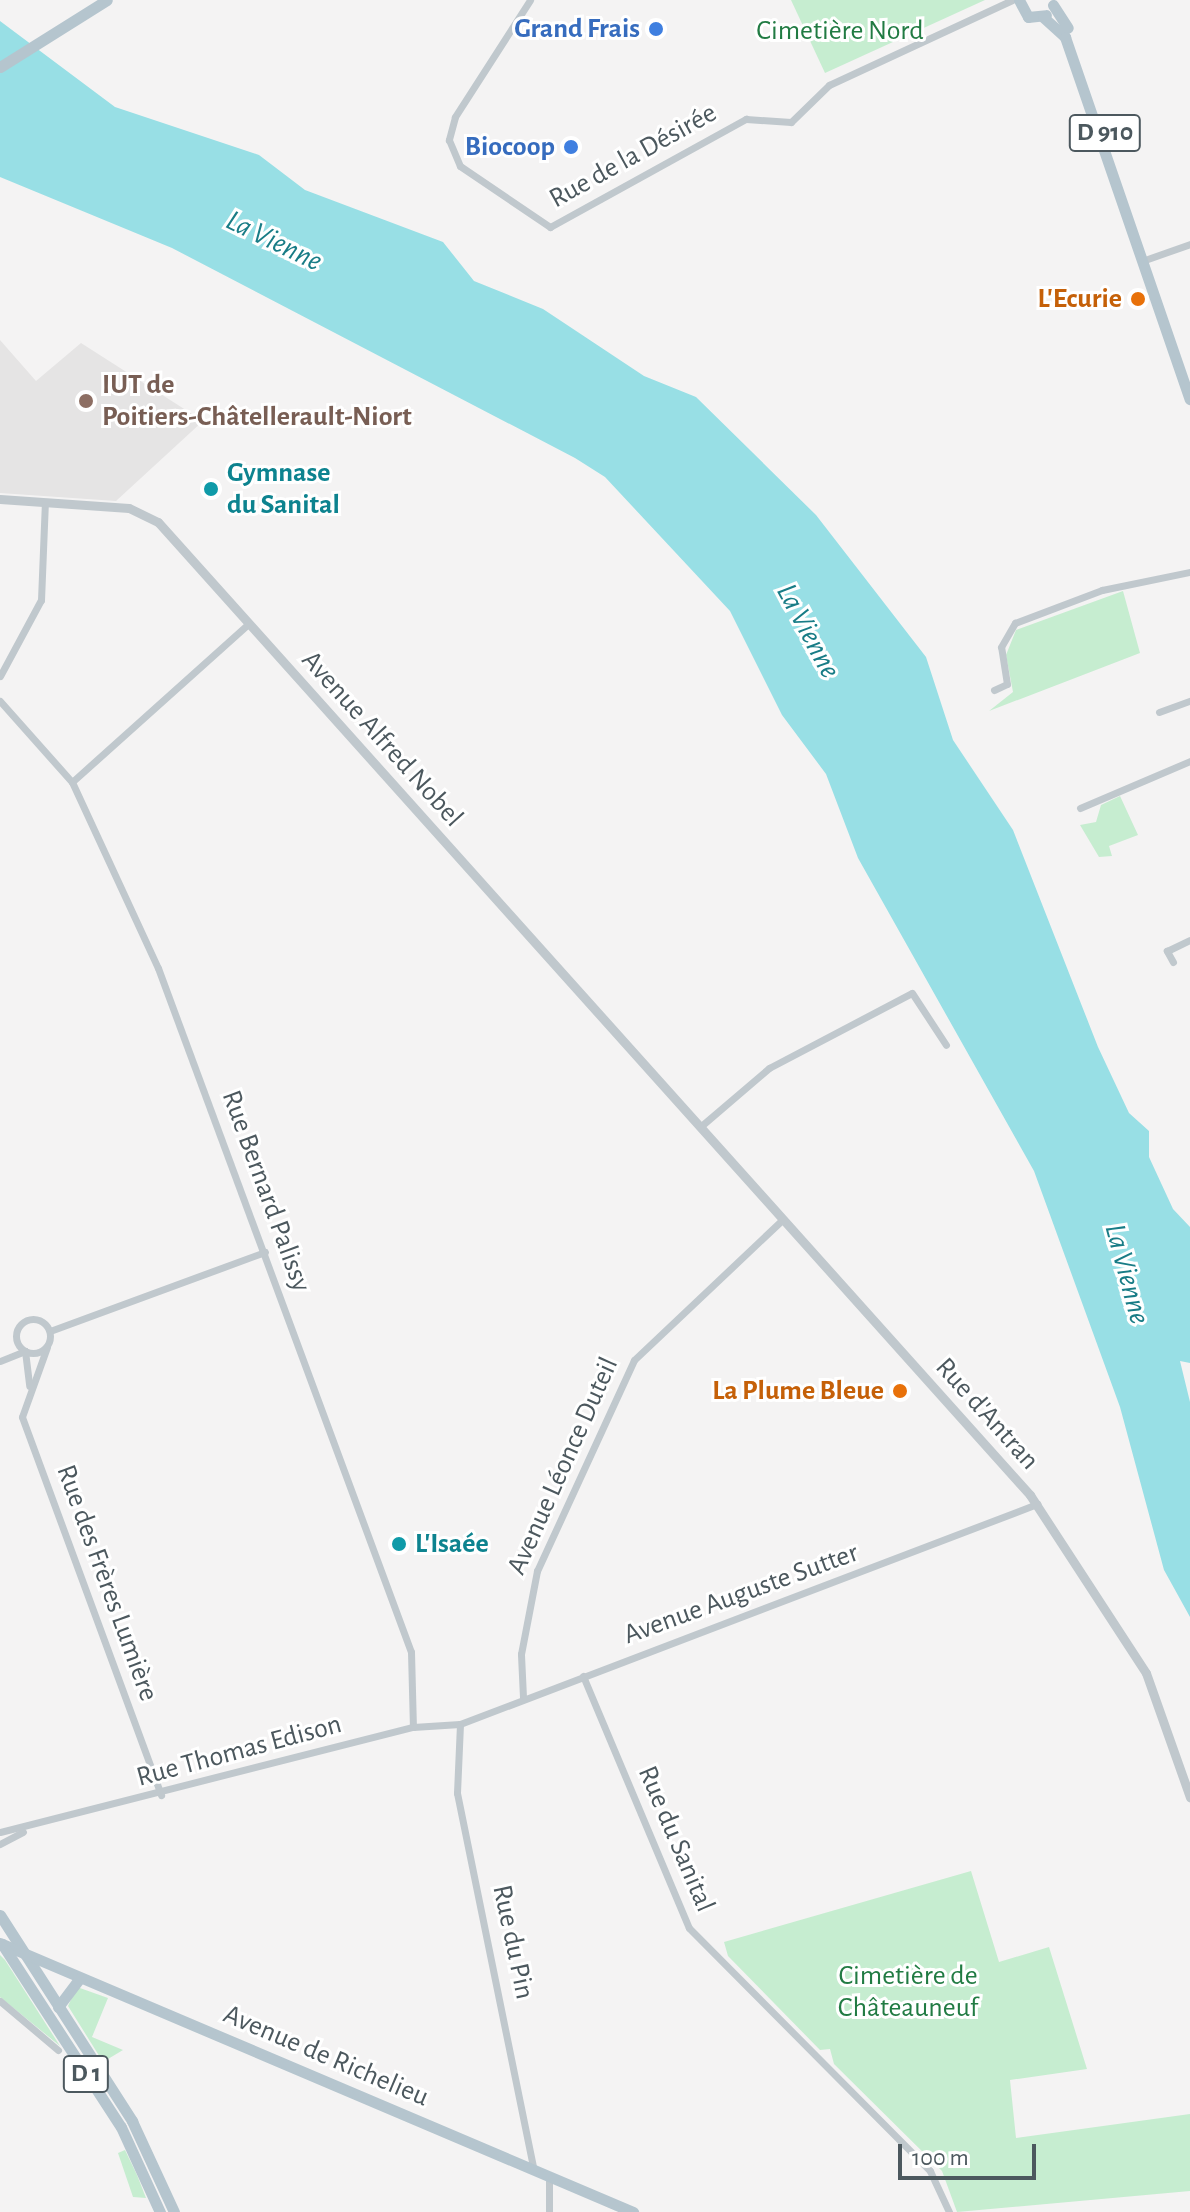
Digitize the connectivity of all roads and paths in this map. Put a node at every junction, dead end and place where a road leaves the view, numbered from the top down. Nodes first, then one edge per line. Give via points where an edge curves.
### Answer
1 (107, 0) edge
2 (530, 0) edge
3 (1012, 0) edge
4 (1019, 0) edge
5 (1053, 3) edge
6 (1004, 5) junction
7 (1023, 12) junction
8 (1043, 17) junction
9 (0, 67) edge
10 (1190, 244) edge
11 (1147, 263) junction
12 (1190, 376) edge
13 (1190, 399) edge
14 (0, 499) edge
15 (45, 502) junction
16 (1190, 572) edge
17 (249, 623) junction
18 (0, 676) edge
19 (994, 690) dead end
20 (0, 701) edge
21 (1190, 701) edge
22 (1159, 712) dead end
23 (1190, 761) edge
24 (72, 782) junction
25 (1080, 808) dead end
26 (1190, 940) edge
27 (1173, 962) dead end
28 (946, 1045) dead end
29 (681, 1107) joint
30 (700, 1127) junction
31 (782, 1220) junction
32 (265, 1252) junction
33 (50, 1331) junction
34 (47, 1347) junction
35 (25, 1351) junction
36 (0, 1361) edge
37 (29, 1386) junction
38 (1037, 1504) junction
39 (583, 1676) junction
40 (523, 1697) junction
41 (460, 1724) junction
42 (413, 1727) junction
43 (161, 1795) junction
44 (1190, 1797) edge
45 (30, 1829) junction
46 (0, 1832) edge
47 (0, 1844) edge
48 (0, 1915) edge
49 (0, 1942) edge
50 (23, 1952) junction
51 (80, 1978) junction
52 (0, 2001) edge
53 (58, 2007) junction
54 (58, 2050) dead end
55 (534, 2170) junction
56 (549, 2176) junction
57 (160, 2212) edge
58 (174, 2212) edge
59 (549, 2212) edge
60 (633, 2212) edge
61 (949, 2212) edge

1 - 9 main road
2 - 6 street, Rue de la Désirée via 455,117 449,145 460,166 550,227 746,119 791,122 829,85
3 - 6 street, Rue de la Désirée
4 - 7 main road
5 - 8 main road
5 - 11 main road, D 910 via 1072,35
6 - 7 street
7 - 8 main road
8 - 11 main road, D 910 via 1065,37
10 - 11 street
11 - 12 main road, D 910
11 - 13 main road, D 910
14 - 15 street, Avenue Alfred Nobel
15 - 17 street, Avenue Alfred Nobel via 149,514
15 - 18 street via 41,600
16 - 19 street via 1102,590 1015,623 1001,647 1007,684
17 - 24 street
17 - 29 street, Avenue Alfred Nobel
20 - 24 street, Rue Bernard Palissy
21 - 22 street
23 - 25 street
24 - 32 street, Rue Bernard Palissy via 158,968
26 - 27 street via 1167,951
28 - 30 street via 912,993 769,1068
29 - 30 street, Rue d'Antran
30 - 31 street, Rue d'Antran
31 - 38 street, Rue d'Antran
31 - 40 street, Avenue Léonce Duteil via 657,1333 628,1371 537,1571 521,1654
32 - 33 street
32 - 42 street, Rue Bernard Palissy via 411,1652
33 - 34 street
33 - 35 street via 38,1319 23,1322 16,1338
34 - 35 street
34 - 37 street, Rue des Frères Lumière
35 - 36 street
35 - 37 street, Rue des Frères Lumière
37 - 43 street, Rue des Frères Lumière via 22,1417
38 - 39 street, Avenue Auguste Sutter
38 - 44 street, Rue d'Antran via 1146,1673
39 - 40 street, Avenue Auguste Sutter
39 - 61 street, Rue du Sanital via 689,1928 930,2171
40 - 41 street, Avenue Auguste Sutter
41 - 42 street, Rue Thomas Edison
41 - 55 street, Rue du Pin via 457,1793
42 - 43 street, Rue Thomas Edison
43 - 45 street, Rue Thomas Edison
45 - 46 street, Rue Thomas Edison
45 - 47 street, Rue Thomas Edison
48 - 50 main road, D 1
49 - 50 main road, Avenue de Richelieu
49 - 57 main road, D 1 via 121,2127
50 - 51 main road, Avenue de Richelieu
50 - 53 main road, D 1
51 - 53 main road
51 - 55 main road, Avenue de Richelieu
52 - 54 street
53 - 58 main road, D 1 via 137,2129
55 - 56 main road, Avenue de Richelieu
56 - 59 street
56 - 60 main road, Avenue de Richelieu

